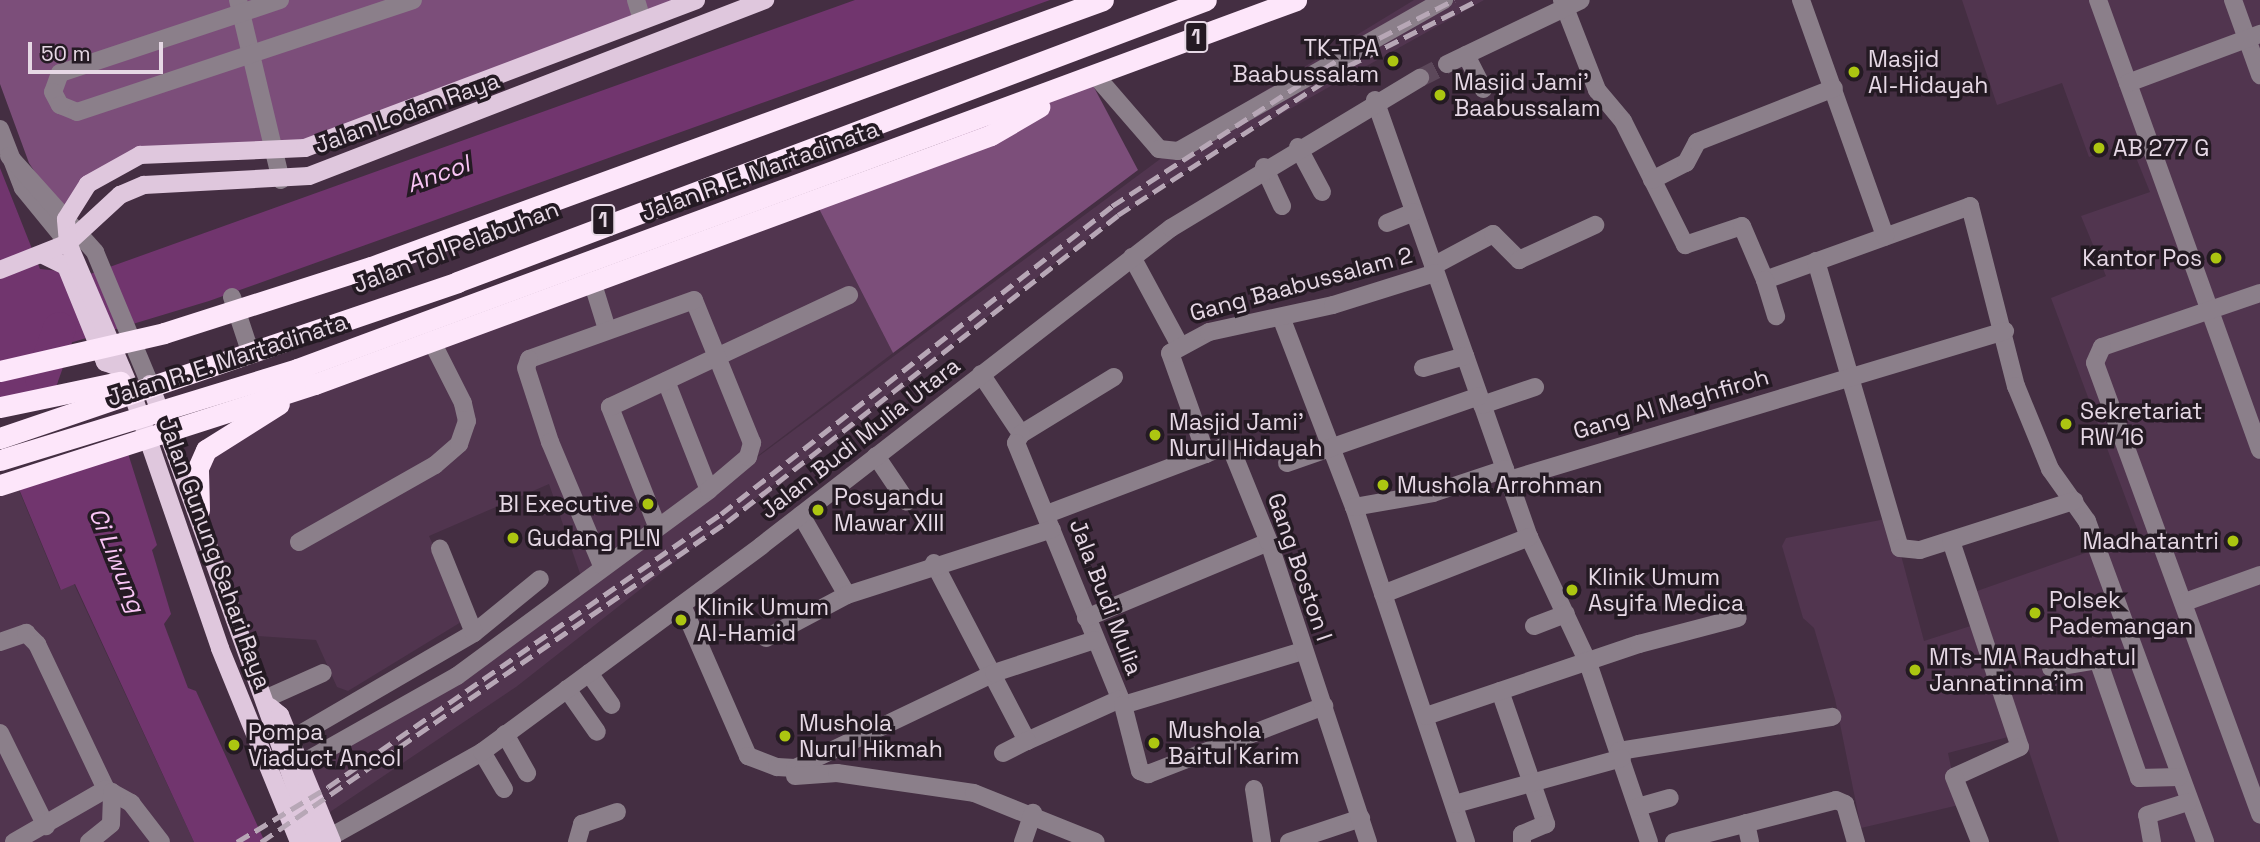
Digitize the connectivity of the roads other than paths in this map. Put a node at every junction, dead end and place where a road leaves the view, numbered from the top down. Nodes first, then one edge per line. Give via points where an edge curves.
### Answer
1 (280, 0) edge
2 (413, 0) edge
3 (636, 0) edge
4 (765, 0) edge
5 (1103, 0) edge
6 (1196, 0) edge
7 (1206, 0) edge
8 (1296, 0) edge
9 (1444, 0) edge
10 (1801, 0) edge
11 (2098, 0) edge
12 (2233, 0) edge
13 (1569, 2) edge
14 (682, 3) edge
15 (238, 7) edge
16 (642, 20) junction
17 (2253, 36) edge
18 (250, 55) junction
19 (1466, 55) junction
20 (1447, 64) tunnel mouth
21 (2260, 75) edge
22 (1092, 77) junction
23 (1420, 78) tunnel mouth
24 (2128, 83) junction
25 (1483, 89) dead end
26 (1834, 89) junction
27 (1375, 100) junction
28 (0, 129) edge
29 (1298, 147) junction
30 (278, 152) junction
31 (9, 156) junction
32 (1264, 167) junction
33 (281, 180) junction
34 (1652, 180) junction
35 (1322, 192) dead end
36 (1282, 206) dead end
37 (1414, 212) junction
38 (66, 219) junction
39 (1387, 223) dead end
40 (1595, 225) dead end
41 (1885, 236) junction
42 (74, 237) junction
43 (40, 256) junction
44 (1132, 257) junction
45 (80, 259) junction
46 (1816, 261) junction
47 (1434, 269) junction
48 (0, 270) edge
49 (1765, 280) junction
50 (592, 281) junction
51 (2260, 292) edge
52 (849, 295) dead end
53 (232, 297) dead end
54 (2210, 311) junction
55 (362, 315) junction
56 (1776, 316) dead end
57 (1281, 317) junction
58 (606, 326) junction
59 (2005, 331) junction
60 (431, 340) junction
61 (1180, 344) junction
62 (250, 351) junction
63 (1463, 351) junction
64 (720, 357) junction
65 (381, 358) junction
66 (1426, 361) dead end
67 (0, 371) edge
68 (981, 374) junction
69 (1114, 377) dead end
70 (1849, 378) junction
71 (667, 381) junction
72 (315, 384) junction
73 (140, 387) junction
74 (1535, 387) dead end
75 (1480, 400) junction
76 (0, 407) edge
77 (1017, 428) dead end
78 (158, 432) junction
79 (6, 435) edge
80 (1332, 450) junction
81 (2260, 450) edge
82 (1206, 454) junction
83 (876, 456) junction
84 (0, 460) edge
85 (1287, 463) dead end
86 (1507, 474) junction
87 (1, 485) edge
88 (709, 490) junction
89 (2074, 501) junction
90 (907, 502) dead end
91 (1354, 507) junction
92 (199, 510) junction
93 (801, 515) junction
94 (1050, 521) junction
95 (657, 526) junction
96 (1529, 537) junction
97 (1951, 541) junction
98 (299, 542) dead end
99 (1269, 542) junction
100 (440, 549) dead end
101 (934, 563) junction
102 (603, 566) junction
103 (2260, 575) edge
104 (540, 579) dead end
105 (1383, 594) junction
106 (847, 595) junction
107 (2185, 602) junction
108 (682, 605) junction
109 (1566, 614) junction
110 (1086, 618) junction
111 (1738, 618) dead end
112 (1534, 626) dead end
113 (474, 633) junction
114 (765, 638) dead end
115 (1096, 640) junction
116 (0, 642) edge
117 (1303, 652) junction
118 (1587, 660) junction
119 (2051, 668) dead end
120 (323, 673) dead end
121 (589, 673) junction
122 (992, 673) junction
123 (567, 689) junction
124 (1500, 691) junction
125 (268, 702) junction
126 (1121, 702) junction
127 (611, 705) dead end
128 (1324, 706) junction
129 (247, 715) junction
130 (1426, 716) junction
131 (1832, 717) dead end
132 (597, 732) dead end
133 (0, 733) edge
134 (505, 734) junction
135 (289, 740) junction
136 (1027, 741) junction
137 (482, 751) junction
138 (1003, 753) dead end
139 (1620, 754) junction
140 (299, 765) junction
141 (527, 773) dead end
142 (795, 776) dead end
143 (2179, 777) junction
144 (1530, 785) junction
145 (504, 789) dead end
146 (1254, 789) dead end
147 (109, 791) junction
148 (1670, 798) dead end
149 (2188, 802) junction
150 (1455, 804) junction
151 (1638, 807) junction
152 (617, 812) dead end
153 (1033, 813) junction
154 (2260, 815) edge
155 (1361, 818) junction
156 (1746, 823) junction
157 (46, 826) junction
158 (326, 840) edge
159 (14, 842) edge
160 (89, 842) edge
161 (161, 842) edge
162 (287, 842) edge
163 (299, 842) edge
164 (577, 842) edge
165 (1023, 842) edge
166 (1096, 842) edge
167 (1262, 842) edge
168 (1289, 842) edge
169 (1368, 842) edge
170 (1466, 842) edge
171 (1522, 842) edge
172 (1649, 842) edge
173 (1674, 842) edge
174 (1750, 842) edge
175 (1856, 842) edge
176 (1980, 842) edge
177 (2152, 842) edge
178 (2204, 842) edge

1 - 15 street
2 - 18 street
3 - 16 street
4 - 33 main road, Jalan Lodan Raya via 404,142
5 - 67 highway, Jalan Tol Pelabuhan / 1 via 371,267 164,333
6 - 76 highway, Jalan Tol Pelabuhan / 1 via 290,337 173,372
7 - 55 highway, Jalan R. E. Martadinata / 1
8 - 22 highway, Jalan R. E. Martadinata / 1
9 - 22 street via 1178,151 1160,149
10 - 26 street
11 - 24 street
12 - 17 street
13 - 19 street
13 - 34 street via 1597,90 1623,121
14 - 16 main road, Jalan Lodan Raya
15 - 18 street
15 - 18 street via 60,73 53,92 60,105 77,112
16 - 30 main road, Jalan Lodan Raya via 349,133
17 - 21 street
17 - 24 street
18 - 30 street
19 - 20 street
19 - 25 street
22 - 50 highway via 990,135
22 - 84 highway, Jalan R. E. Martadinata / 1 via 297,369
23 - 27 street, Jalan Budi Mulia Utara
24 - 54 street
26 - 34 street via 1698,142 1686,163
26 - 41 street
27 - 29 street, Jalan Budi Mulia Utara
27 - 37 street
28 - 31 street
29 - 32 street, Jalan Budi Mulia Utara
29 - 35 street
30 - 33 street
30 - 38 main road, Jalan Lodan Raya via 210,148 139,155 88,184
31 - 38 street
31 - 42 street via 23,188
32 - 36 street
32 - 44 street, Jalan Budi Mulia Utara
33 - 42 main road, Jalan Lodan Raya via 144,185 120,195
34 - 49 street via 1684,244 1742,226
37 - 39 street
37 - 47 street
38 - 42 street
40 - 47 street, Gang Baabussalam 2 via 1518,260 1493,234
41 - 46 street
41 - 59 street via 1968,204
42 - 43 main road, Jalan Lodan Raya
42 - 45 street
43 - 45 main road
43 - 48 main road, Jalan Lodan Raya
44 - 61 street
44 - 68 street, Jalan Budi Mulia Utara
45 - 73 street via 126,327
45 - 73 main road, Jalan Gunung Sahari Raya via 101,336
46 - 49 street
46 - 70 street
47 - 57 street, Gang Baabussalam 2
47 - 63 street
49 - 56 street
50 - 58 street
50 - 60 highway
51 - 54 street
52 - 64 street
53 - 62 street
54 - 81 street
54 - 107 street via 2096,353
55 - 62 highway, Jalan R. E. Martadinata / 1
55 - 65 highway via 366,344
57 - 61 street, Gang Baabussalam 2
57 - 80 street
58 - 64 street via 694,300
58 - 102 street via 541,350 526,368
59 - 70 street, Gang Al Maghfiroh
59 - 89 street via 2016,386 2050,469
60 - 65 highway
60 - 98 street via 463,402 467,421 459,444 435,466
61 - 82 street via 1170,353
62 - 73 highway, Jalan R. E. Martadinata / 1
63 - 66 street
63 - 75 street
64 - 71 street
64 - 88 street via 752,443 748,457
65 - 72 highway
68 - 77 street
68 - 83 street, Jalan Budi Mulia Utara
69 - 94 street, Jala Budi Mulia via 1017,438
70 - 86 street, Gang Al Maghfiroh
70 - 97 street via 1900,548 1909,552
71 - 88 street
71 - 95 street via 610,407
72 - 78 highway
72 - 92 highway via 206,450 198,468
73 - 78 main road, Jalan Gunung Sahari Raya
73 - 79 highway, Jalan R. E. Martadinata / 1
74 - 75 street
75 - 80 street
75 - 86 street
78 - 87 highway
78 - 92 main road, Jalan Gunung Sahari Raya
78 - 129 main road, Jalan Gunung Sahari Raya
80 - 85 street
80 - 91 street
82 - 94 street
82 - 99 street, Gang Boston I via 1223,447 1232,451
83 - 90 street
83 - 93 street, Jalan Budi Mulia Utara
86 - 91 street, Gang Al Maghfiroh
86 - 96 street
88 - 95 street
89 - 97 street
89 - 143 street
91 - 105 street
92 - 125 main road, Jalan Gunung Sahari Raya
93 - 106 street
93 - 108 street, Jalan Budi Mulia Utara
94 - 101 street
94 - 110 street, Jala Budi Mulia
95 - 102 street
96 - 105 street
96 - 109 street
97 - 176 street via 2020,747 1954,777
99 - 110 street
99 - 117 street, Gang Boston I
100 - 113 street
101 - 106 street
101 - 122 street
102 - 140 street via 457,676
103 - 107 street
104 - 113 street
105 - 130 street
106 - 114 street
107 - 154 street
108 - 121 street, Jalan Budi Mulia Utara
108 - 122 street via 748,757 777,767 795,768
109 - 112 street
109 - 118 street
110 - 115 street, Jala Budi Mulia
111 - 118 street
113 - 135 street
115 - 122 street
115 - 126 street, Jala Budi Mulia
116 - 147 street via 26,633 37,644
117 - 126 street, Jala Budi Mulia
117 - 128 street, Gang Boston I
118 - 124 street
118 - 139 street
119 - 143 street via 2098,660 2139,778
120 - 125 street
121 - 123 street, Jalan Budi Mulia Utara
121 - 127 street
122 - 136 street
123 - 132 street
123 - 134 street, Jalan Budi Mulia Utara
124 - 130 street
124 - 144 street
125 - 135 main road, Jalan Gunung Sahari Raya
125 - 158 main road, Jalan Gunung Sahari Raya via 267,721
126 - 128 street via 1140,771 1148,774
126 - 136 street
128 - 155 street, Gang Boston I
129 - 162 main road, Jalan Gunung Sahari Raya via 266,792
129 - 163 main road, Jalan Gunung Sahari Raya
130 - 150 street
131 - 139 street
133 - 157 street
134 - 137 street, Jalan Budi Mulia Utara
134 - 141 street
135 - 140 main road, Jalan Gunung Sahari Raya
136 - 138 street
137 - 145 street
137 - 158 street, Jalan Budi Mulia Utara
139 - 144 street
139 - 151 street
140 - 158 main road, Jalan Gunung Sahari Raya
142 - 153 street via 837,773 974,793
143 - 149 street
144 - 150 street
144 - 171 street via 1546,827 1522,834
146 - 167 street
147 - 157 street
147 - 160 street via 111,824
147 - 161 street via 131,803
148 - 151 street
149 - 177 street via 2147,815
149 - 178 street
150 - 170 street
151 - 172 street
152 - 164 street via 582,824
153 - 165 street
153 - 166 street
155 - 168 street
155 - 169 street, Gang Boston I
156 - 173 street
156 - 174 street
156 - 175 street via 1840,800
157 - 159 street

